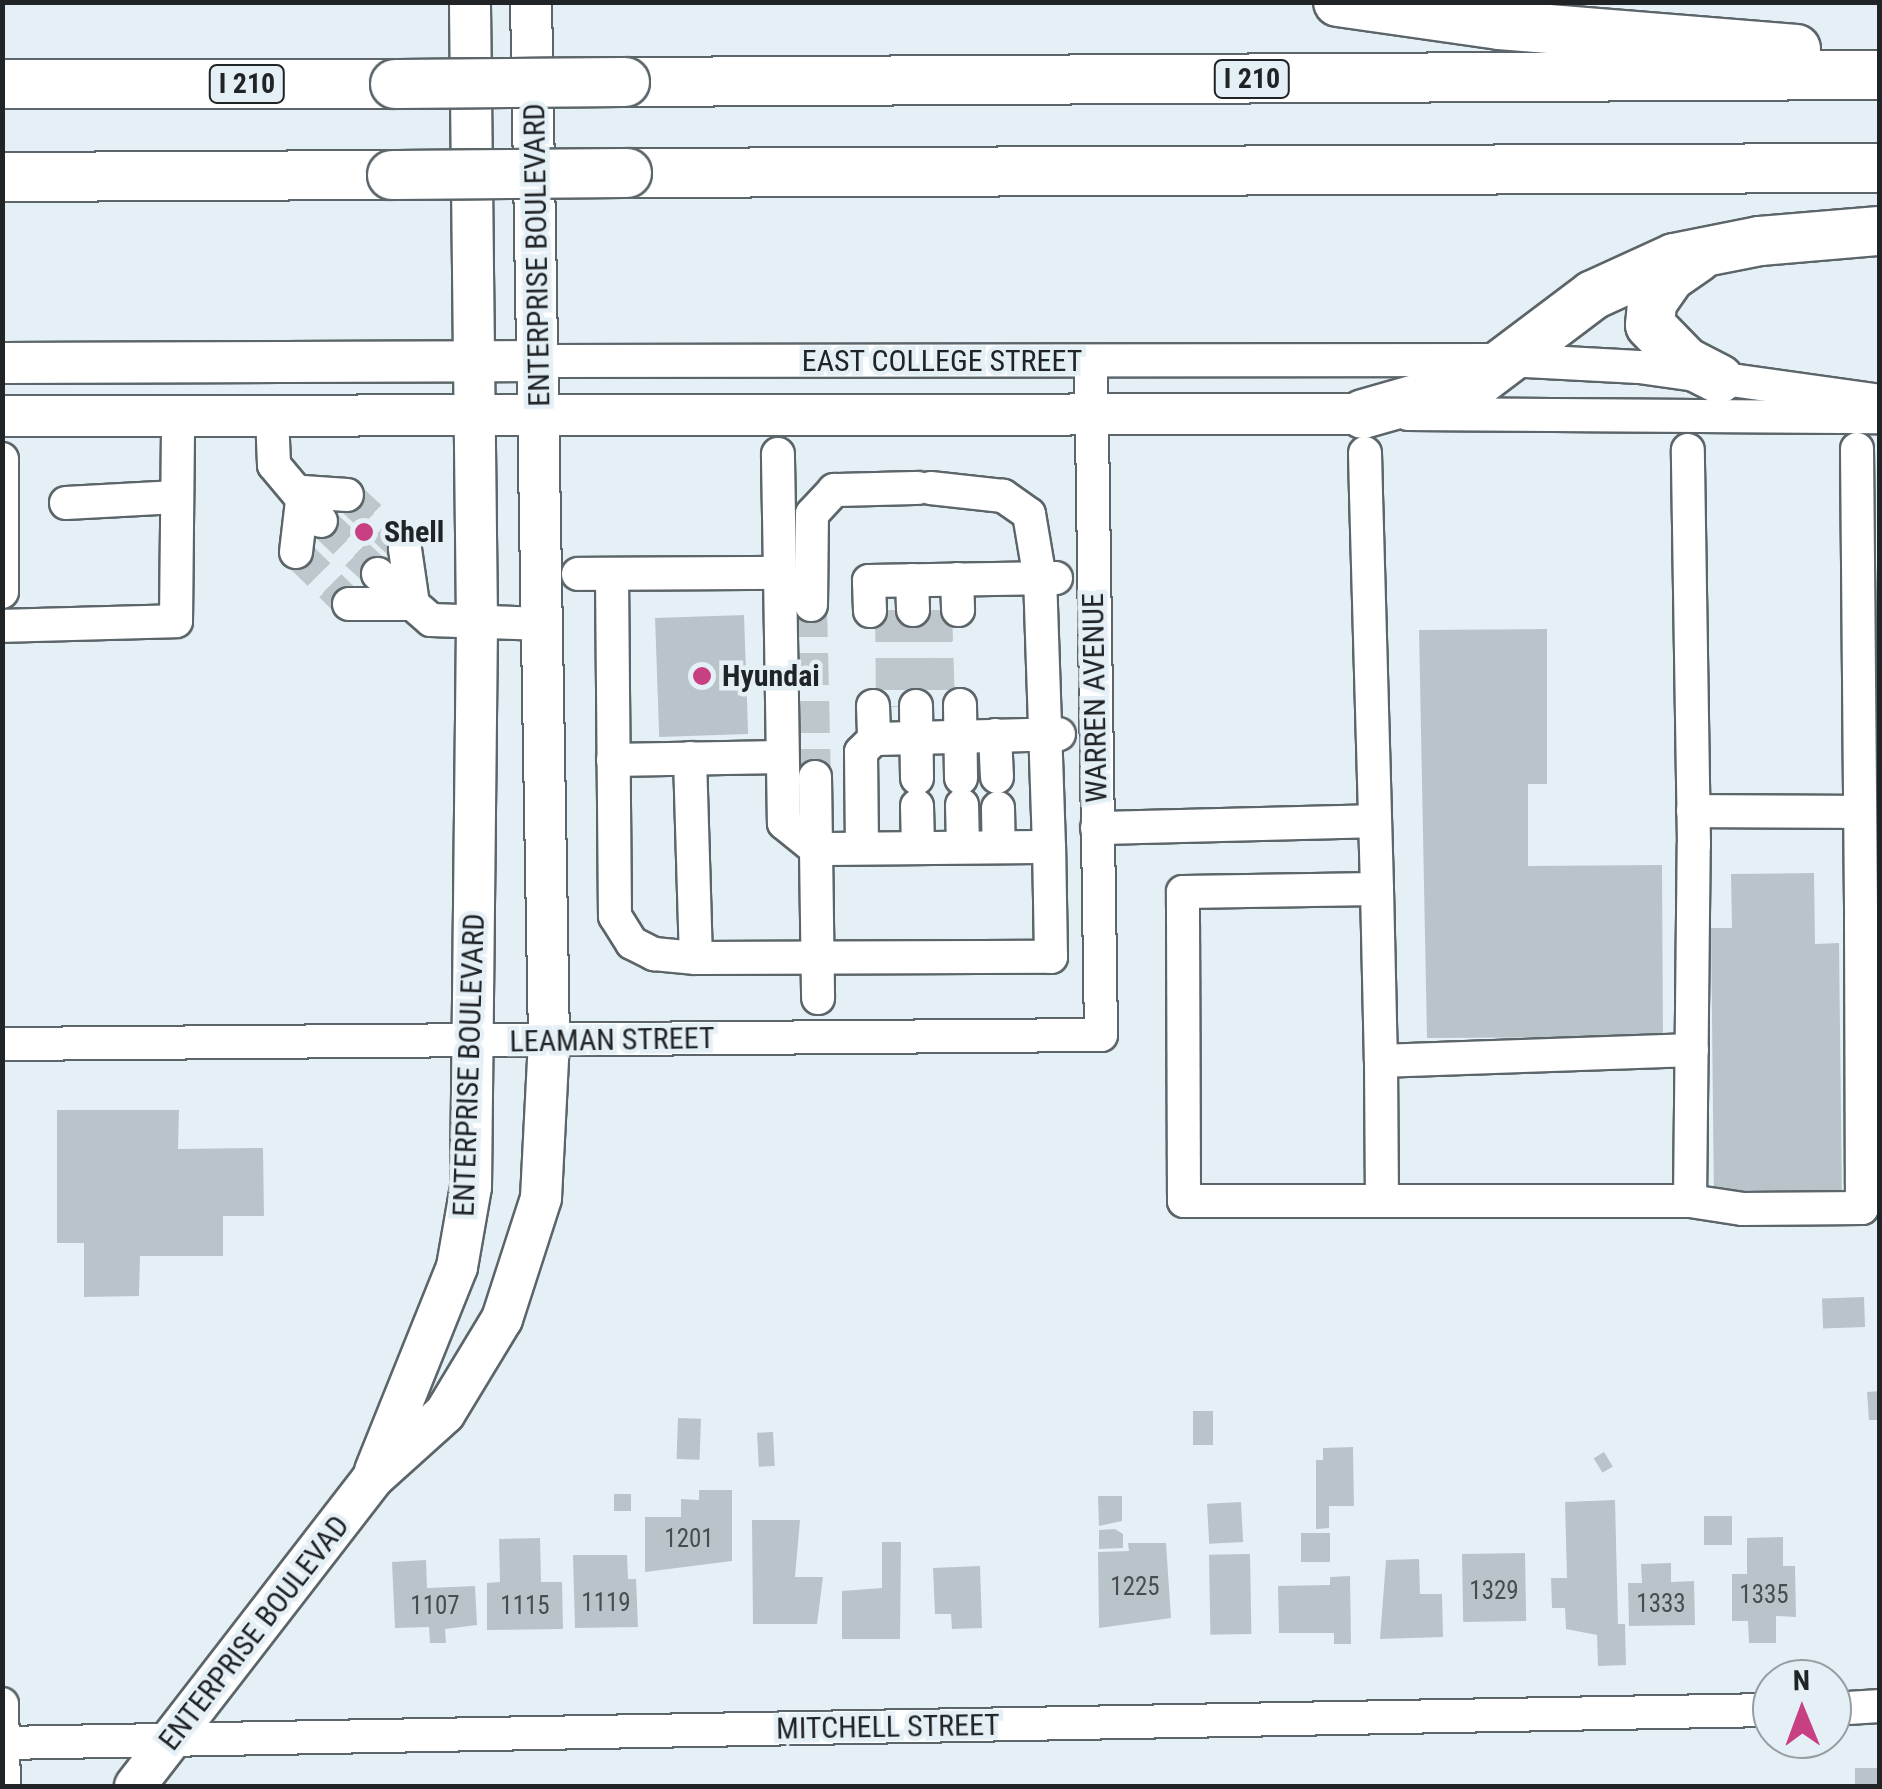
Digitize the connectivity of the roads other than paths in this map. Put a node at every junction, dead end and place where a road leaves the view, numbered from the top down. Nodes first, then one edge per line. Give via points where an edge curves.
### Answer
1 (470, 2) edge
2 (531, 2) edge
3 (1338, 2) edge
4 (1880, 56) edge
5 (1880, 76) edge
6 (2, 84) edge
7 (1880, 168) edge
8 (2, 177) edge
9 (1880, 231) edge
10 (1708, 250) junction
11 (1091, 360) junction
12 (1509, 360) junction
13 (538, 361) junction
14 (2, 363) edge
15 (470, 363) junction
16 (1719, 379) junction
17 (1880, 401) edge
18 (272, 415) junction
19 (470, 415) junction
20 (541, 415) junction
21 (2, 416) edge
22 (178, 416) junction
23 (1880, 417) edge
24 (1091, 418) junction
25 (1364, 433) junction
26 (1688, 450) dead end
27 (1857, 450) dead end
28 (778, 454) dead end
29 (2, 459) edge
30 (303, 492) junction
31 (347, 496) tunnel mouth
32 (177, 498) junction
33 (66, 503) dead end
34 (321, 520) tunnel mouth
35 (406, 549) tunnel mouth
36 (296, 552) dead end
37 (780, 573) junction
38 (378, 574) tunnel mouth
39 (578, 574) dead end
40 (612, 574) junction
41 (1048, 578) junction
42 (2, 592) edge
43 (918, 597) dead end
44 (348, 604) tunnel mouth
45 (413, 604) junction
46 (811, 605) tunnel mouth
47 (478, 622) junction
48 (544, 624) junction
49 (2, 626) edge
50 (916, 722) junction
51 (1054, 734) junction
52 (995, 735) junction
53 (782, 757) junction
54 (690, 758) junction
55 (613, 760) junction
56 (814, 778) tunnel mouth
57 (1693, 810) junction
58 (1860, 812) junction
59 (1375, 820) junction
60 (1097, 828) junction
61 (999, 847) junction
62 (1049, 847) junction
63 (816, 848) junction
64 (862, 848) junction
65 (918, 848) junction
66 (963, 848) junction
67 (1377, 889) junction
68 (1870, 920) edge
69 (818, 957) junction
70 (696, 958) junction
71 (818, 998) dead end
72 (1101, 1035) joint
73 (549, 1041) junction
74 (473, 1042) junction
75 (2, 1044) edge
76 (1692, 1050) junction
77 (1382, 1061) junction
78 (1382, 1201) junction
79 (1690, 1201) junction
80 (372, 1479) junction
81 (2, 1704) edge
82 (1880, 1706) edge
83 (1852, 1708) edge
84 (1752, 1710) edge
85 (173, 1739) junction
86 (3, 1743) edge
87 (4, 1786) edge
88 (135, 1786) edge

1 - 15 main road, ENTERPRISE BOULEVARD
2 - 13 main road, ENTERPRISE BOULEVARD
3 - 4 highway via 1499,25
5 - 6 highway, I 210, bridge
7 - 8 highway, bridge
9 - 10 highway
10 - 12 highway via 1593,294
10 - 16 highway via 1670,278 1652,303 1650,325 1686,362
11 - 12 street, EAST COLLEGE STREET
11 - 13 street, EAST COLLEGE STREET
11 - 24 street, WARREN AVENUE
12 - 16 street, EAST COLLEGE STREET
12 - 25 highway via 1479,382
13 - 15 main road, EAST COLLEGE STREET
13 - 20 main road, ENTERPRISE BOULEVARD
14 - 15 main road, EAST COLLEGE STREET
15 - 19 main road, ENTERPRISE BOULEVARD
16 - 17 street, EAST COLLEGE STREET
18 - 19 main road, EAST COLLEGE STREET
18 - 22 main road, EAST COLLEGE STREET
18 - 30 street via 274,465
19 - 20 main road, EAST COLLEGE STREET
19 - 47 main road, ENTERPRISE BOULEVARD
20 - 24 main road, EAST COLLEGE STREET
20 - 48 main road, ENTERPRISE BOULEVARD
21 - 22 main road, EAST COLLEGE STREET
22 - 32 street
23 - 25 street, EAST COLLEGE STREET
24 - 25 main road, EAST COLLEGE STREET
24 - 60 street, WARREN AVENUE
25 - 59 street
26 - 57 street
27 - 58 street
28 - 37 street
29 - 42 street
30 - 31 street
30 - 34 street
30 - 36 street
32 - 33 street
32 - 49 street via 176,621
35 - 45 street
37 - 40 street
37 - 53 street
38 - 45 street
39 - 40 street
40 - 55 street
41 - 43 street
41 - 46 street via 1029,514 1003,496 924,488 834,490 812,514
41 - 51 street
44 - 45 street
45 - 47 street via 431,620
47 - 48 street
47 - 74 main road, ENTERPRISE BOULEVARD
48 - 73 main road, ENTERPRISE BOULEVARD
50 - 52 street
50 - 64 street via 861,752
50 - 65 street
50 - 66 street via 961,792
51 - 52 street
51 - 62 street
52 - 61 street
53 - 54 street
53 - 63 street via 784,824
54 - 55 street
54 - 70 street
55 - 70 street via 616,916 632,942 654,954
56 - 63 street
57 - 58 street
57 - 76 street
58 - 68 street
59 - 60 street
59 - 67 street
60 - 72 street, WARREN AVENUE
61 - 62 street
61 - 66 street
62 - 69 street via 1051,957
63 - 64 street
63 - 69 street
64 - 65 street
65 - 66 street
67 - 77 street
67 - 78 street via 1182,892 1184,1201
68 - 79 street via 1862,1208 1743,1209
69 - 70 street
69 - 71 street
72 - 73 street, LEAMAN STREET
73 - 74 street, LEAMAN STREET
73 - 80 main road, ENTERPRISE BOULEVARD via 541,1198 502,1319 446,1413
74 - 75 street, LEAMAN STREET
74 - 80 main road, ENTERPRISE BOULEVARD via 470,1187 457,1267
76 - 77 street
76 - 79 street
77 - 78 street
78 - 79 street
80 - 85 main road, ENTERPRISE BOULEVAD
81 - 86 street
82 - 83 street
84 - 85 street, MITCHELL STREET
85 - 86 street, MITCHELL STREET
85 - 88 main road, ENTERPRISE BOULEVAD
86 - 87 street

